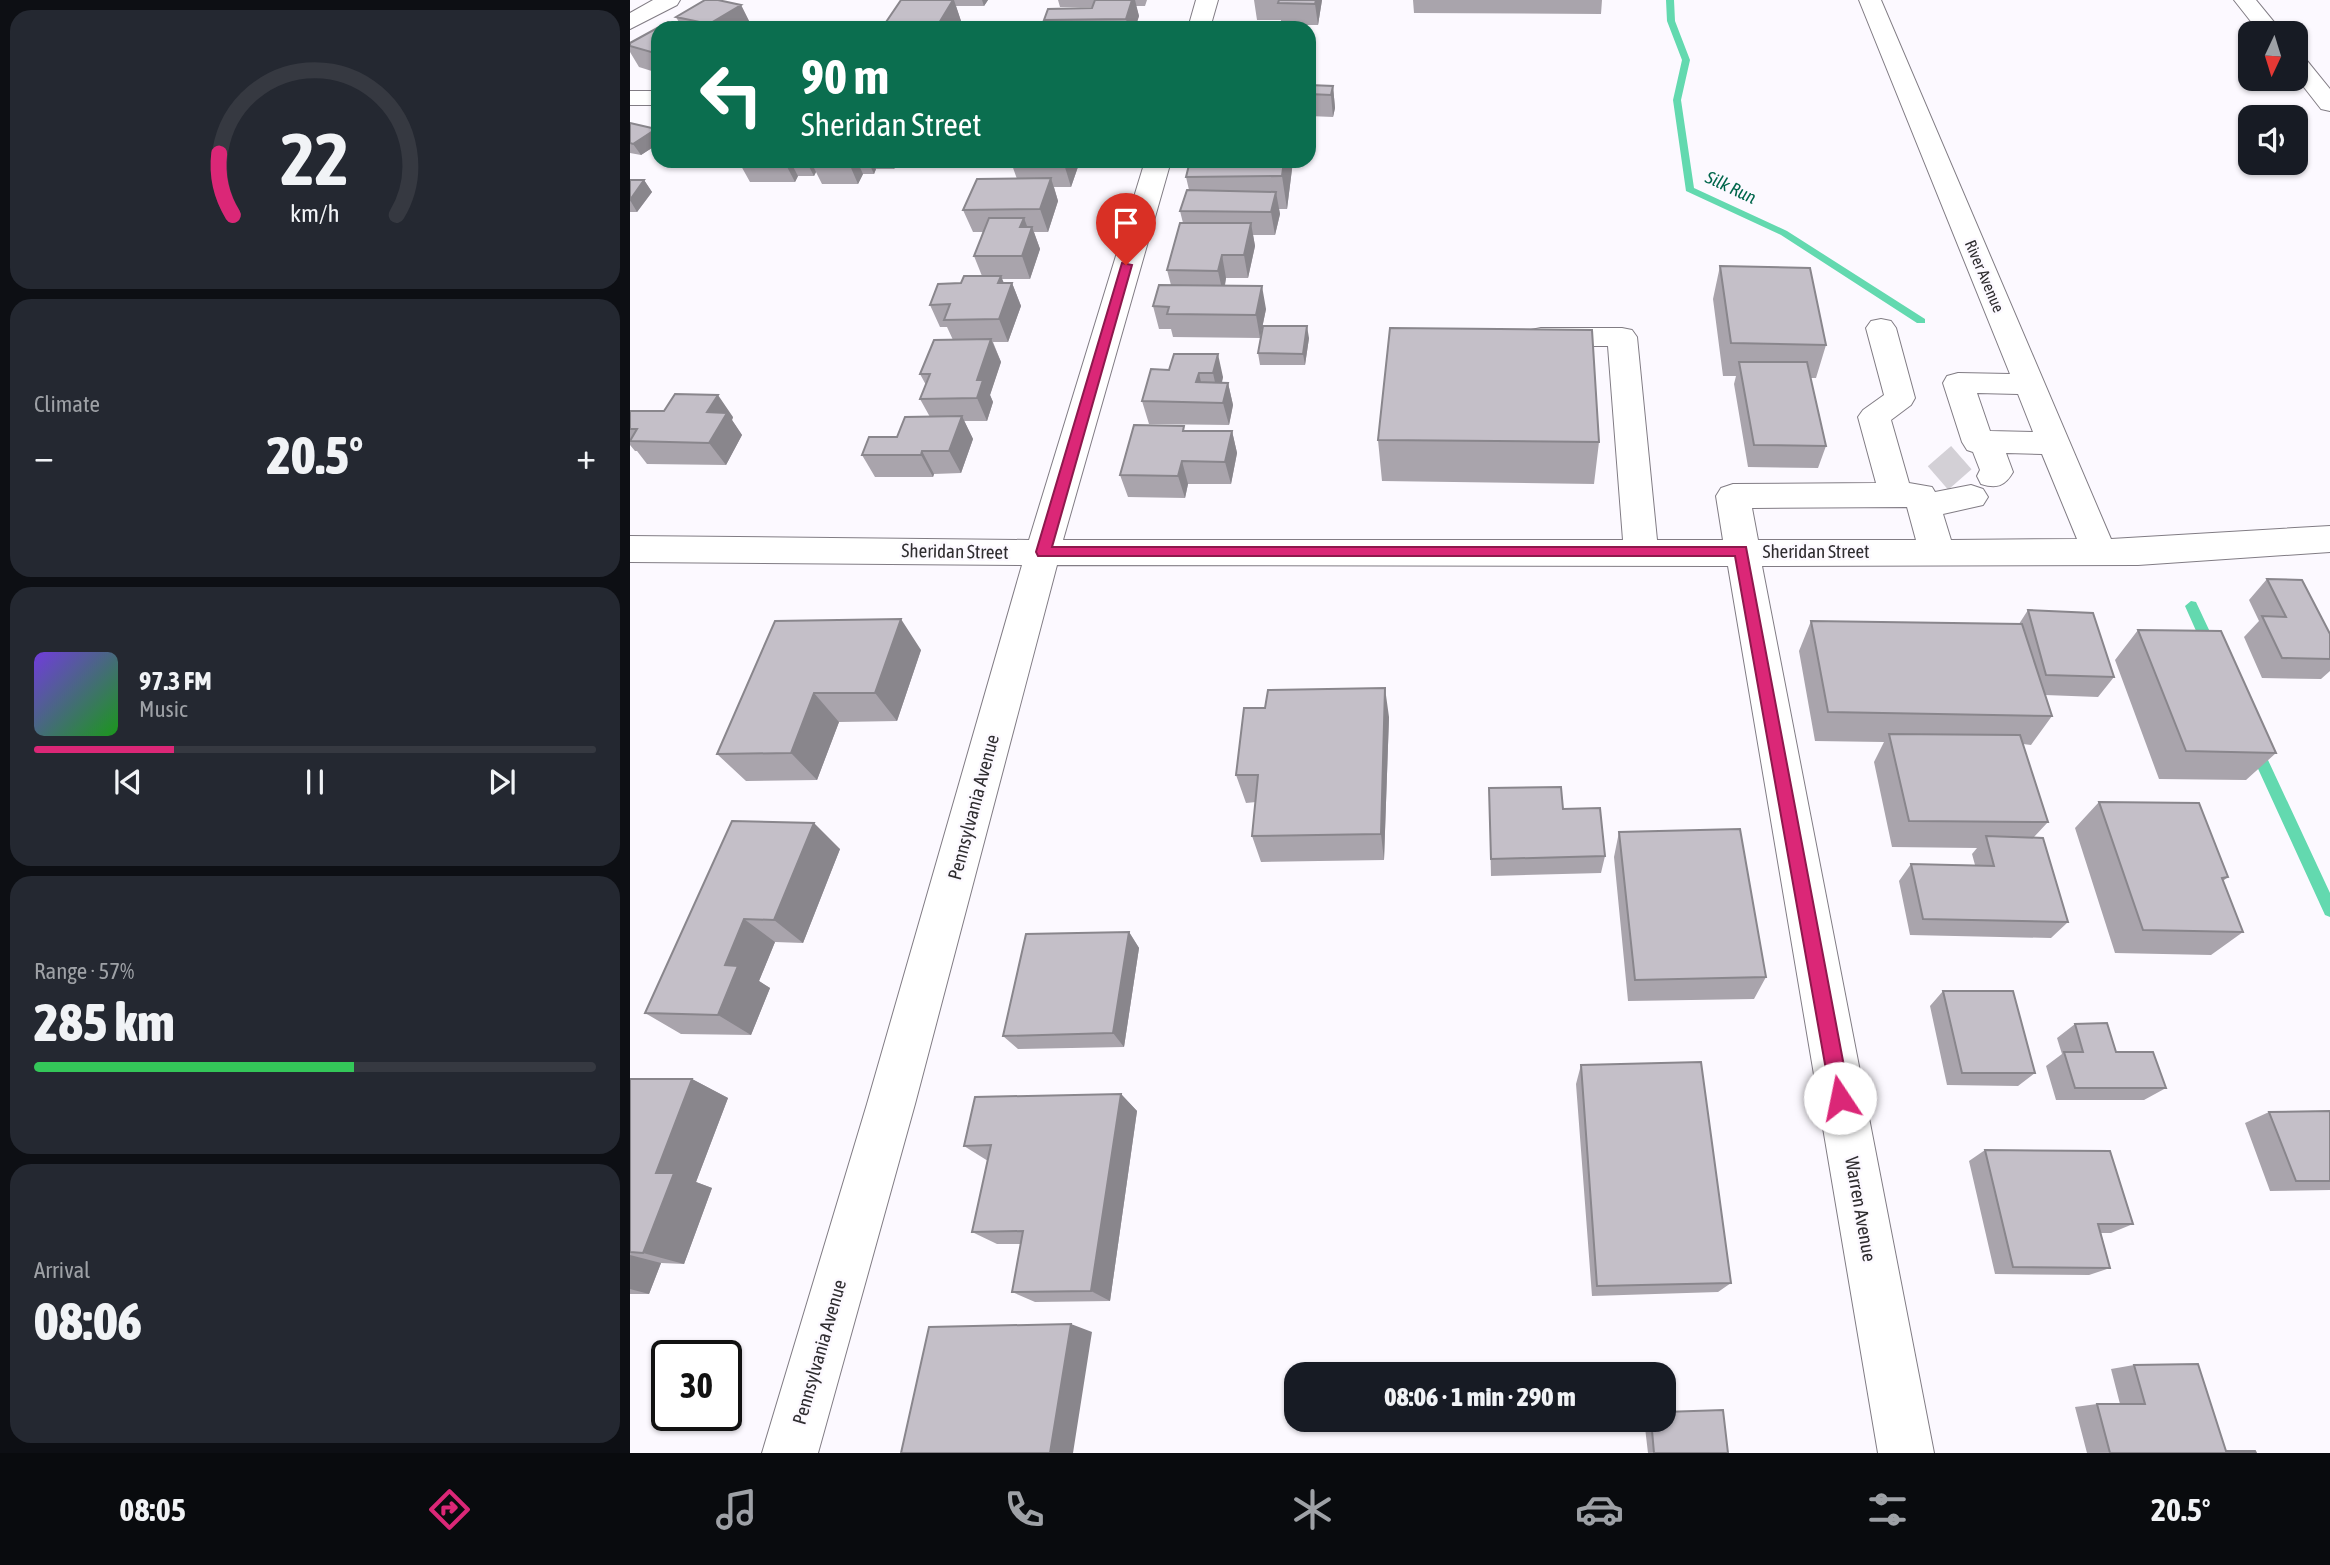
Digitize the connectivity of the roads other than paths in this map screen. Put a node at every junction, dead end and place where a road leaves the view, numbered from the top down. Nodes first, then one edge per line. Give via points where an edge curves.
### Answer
1 (669, 0) edge
2 (1207, 0) edge
3 (1870, 0) edge
4 (2245, 0) edge
5 (1201, 21) edge
6 (2263, 21) edge
7 (630, 22) edge
8 (2308, 76) edge
9 (630, 97) edge
10 (651, 97) edge
11 (2328, 99) edge
12 (1156, 168) edge
13 (1881, 328) dead end
14 (1516, 337) edge
15 (2030, 384) junction
16 (1932, 398) junction
17 (2054, 443) junction
18 (1943, 474) junction
19 (2330, 539) edge
20 (630, 548) edge
21 (1641, 551) junction
22 (1741, 551) junction
23 (1937, 551) junction
24 (1043, 552) junction
25 (2099, 552) junction
26 (790, 1453) edge
27 (1906, 1453) edge

1 - 7 street
2 - 5 street
3 - 15 street, River Avenue
4 - 6 street
8 - 11 street
9 - 10 street
12 - 24 street, Pennsylvania Avenue
13 - 16 street
14 - 21 street via 1622,337
15 - 16 street via 1958,383
15 - 17 street, River Avenue
16 - 18 street
16 - 18 street via 1874,417
17 - 18 street
17 - 25 street, River Avenue
18 - 18 street via 1982,486 1997,472
18 - 22 street, Warren Avenue via 1733,496
18 - 23 street
19 - 25 street, Sheridan Street
20 - 24 street, Sheridan Street
21 - 22 street, Sheridan Street
21 - 24 street, Sheridan Street
22 - 23 street, Sheridan Street
22 - 27 street, Warren Avenue
23 - 25 street, Sheridan Street
24 - 26 street, Pennsylvania Avenue

